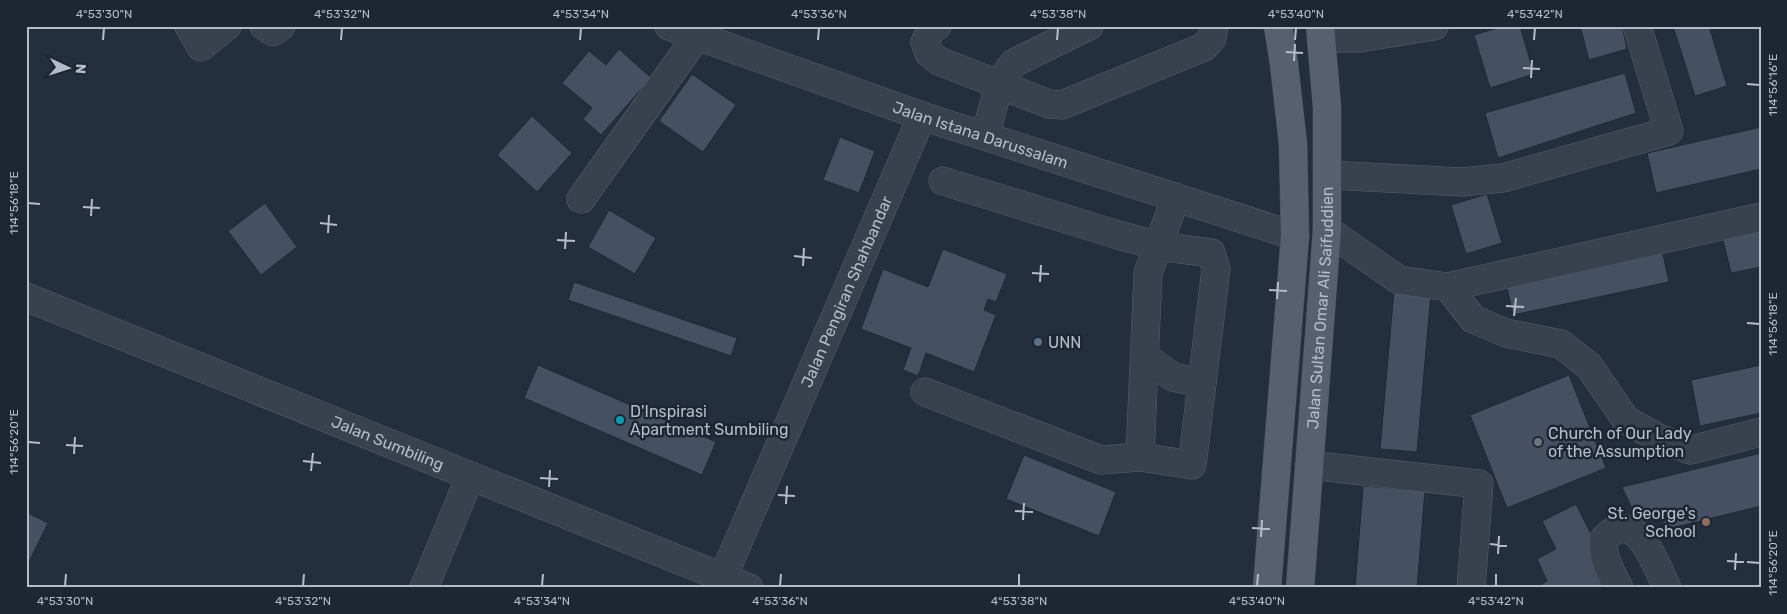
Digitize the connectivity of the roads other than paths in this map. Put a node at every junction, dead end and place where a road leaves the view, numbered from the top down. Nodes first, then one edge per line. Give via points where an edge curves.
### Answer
1 (189, 26) edge
2 (228, 26) edge
3 (264, 26) edge
4 (281, 26) edge
5 (669, 26) edge
6 (937, 26) edge
7 (1089, 26) edge
8 (1214, 26) edge
9 (1278, 26) edge
10 (1434, 26) edge
11 (1638, 26) edge
12 (1321, 32) edge
13 (696, 36) junction
14 (1000, 85) junction
15 (922, 116) junction
16 (985, 136) junction
17 (1328, 175) junction
18 (943, 181) dead end
19 (1176, 196) junction
20 (581, 199) dead end
21 (1761, 217) edge
22 (1327, 230) junction
23 (1295, 236) junction
24 (1158, 246) junction
25 (1448, 287) junction
26 (26, 297) edge
27 (1146, 357) junction
28 (1202, 383) junction
29 (925, 392) dead end
30 (1761, 432) edge
31 (1140, 457) junction
32 (1309, 465) junction
33 (470, 476) junction
34 (723, 577) junction
35 (424, 588) edge
36 (749, 588) edge
37 (1267, 588) edge
38 (1300, 588) edge
39 (1471, 588) edge
40 (1619, 588) edge
41 (1667, 588) edge

1 - 2 street via 201,46
3 - 4 street via 273,32
5 - 13 street, Jalan Istana Darussalam
6 - 14 street via 925,42 929,53 939,61
7 - 14 street via 1014,63
8 - 14 street via 1212,38 1204,47 1073,102 1049,104
9 - 23 main road, Jalan Sultan Omar Ali Saifuddien via 1292,144
10 - 12 street via 1360,38
11 - 17 street via 1669,131 1503,178 1462,182
12 - 17 main road, Jalan Sultan Omar Ali Saifuddien
13 - 15 street, Jalan Istana Darussalam
13 - 20 street
14 - 16 street
15 - 16 street, Jalan Istana Darussalam
15 - 34 street, Jalan Pengiran Shahbandar
16 - 19 street, Jalan Istana Darussalam
17 - 22 main road, Jalan Sultan Omar Ali Saifuddien
18 - 24 street
19 - 23 street, Jalan Istana Darussalam
19 - 24 street
21 - 25 street
22 - 25 street via 1399,280
22 - 32 main road, Jalan Sultan Omar Ali Saifuddien
23 - 37 main road, Jalan Sultan Omar Ali Saifuddien
24 - 27 street via 1148,273
24 - 28 street via 1211,253 1216,269
25 - 30 street via 1474,319 1506,333 1561,344 1589,366 1626,420 1660,439 1691,450
26 - 33 street, Jalan Sumbiling
27 - 28 street via 1173,377
27 - 31 street
28 - 31 street via 1192,465
29 - 31 street via 1101,460
32 - 38 main road, Jalan Sultan Omar Ali Saifuddien
32 - 39 street via 1479,484
33 - 34 street, Jalan Sumbiling
33 - 35 street
34 - 36 street, Jalan Sumbiling
40 - 41 street via 1602,548 1604,538 1618,529 1630,529 1637,534 1646,545

